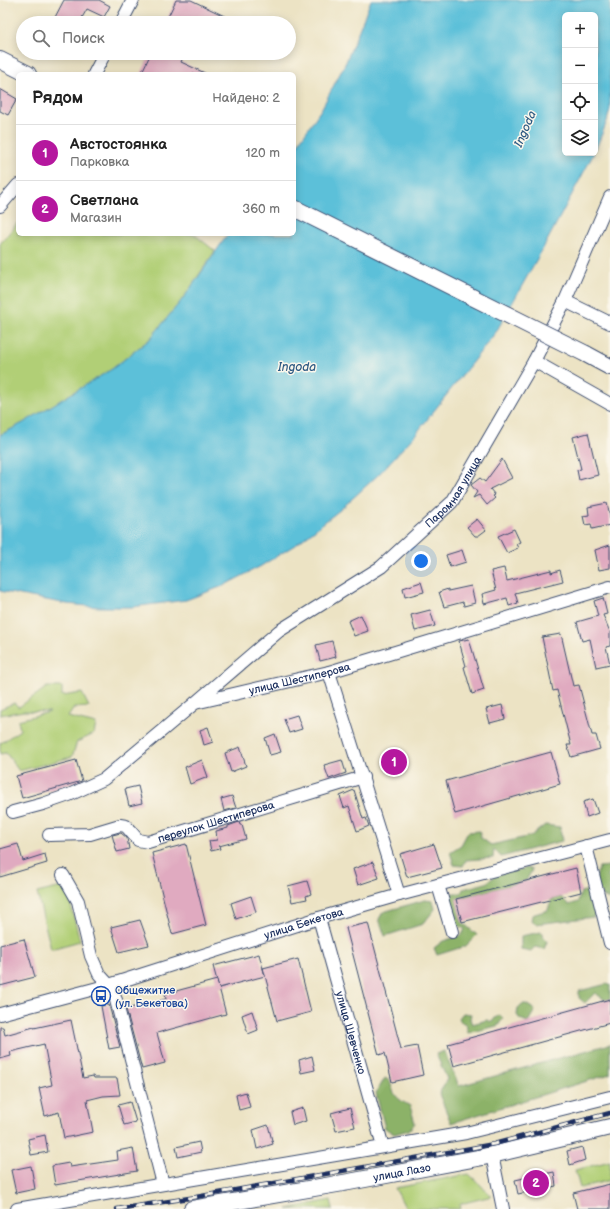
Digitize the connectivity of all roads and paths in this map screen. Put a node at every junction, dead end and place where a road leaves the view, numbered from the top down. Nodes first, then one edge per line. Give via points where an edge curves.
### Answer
1 (133, 0) edge
2 (125, 16) edge
3 (0, 60) edge
4 (101, 60) edge
5 (23, 71) edge
6 (95, 72) edge
7 (16, 187) edge
8 (610, 198) edge
9 (0, 206) edge
10 (296, 209) edge
11 (564, 301) junction
12 (610, 323) edge
13 (534, 361) junction
14 (610, 367) edge
15 (610, 404) edge
16 (610, 587) edge
17 (329, 672) junction
18 (195, 703) junction
19 (363, 777) junction
20 (13, 812) dead end
21 (49, 835) dead end
22 (610, 840) edge
23 (586, 846) junction
24 (63, 875) dead end
25 (438, 884) junction
26 (399, 895) junction
27 (319, 918) junction
28 (452, 932) dead end
29 (610, 943) edge
30 (109, 985) junction
31 (0, 1014) edge
32 (610, 1097) edge
33 (610, 1127) edge
34 (383, 1147) junction
35 (492, 1155) junction
36 (163, 1184) junction
37 (234, 1205) edge
38 (17, 1209) edge
39 (192, 1209) edge
40 (503, 1209) edge

1 - 2 street
3 - 5 street
4 - 6 street
7 - 9 street
8 - 11 street, Паромная улица
10 - 14 street, bridge
11 - 12 street
11 - 13 street, Паромная улица
13 - 15 street
13 - 18 street, Паромная улица via 452,502 381,566 279,631
16 - 17 street, улица Шестиперова
17 - 18 street, улица Шестиперова
17 - 19 street
18 - 20 street, улица Шестиперова via 104,779 69,795
19 - 21 street, переулок Шестиперова via 148,842 138,840 126,826 120,825 90,834
19 - 26 street
22 - 23 street, улица Бекетова
23 - 25 street, улица Бекетова
23 - 29 street
24 - 30 street via 78,901 91,956 99,974
25 - 26 street, улица Бекетова
25 - 28 street
26 - 27 street, улица Бекетова
27 - 30 street, улица Бекетова
27 - 34 street, улица Шевченко
30 - 31 street, улица Бекетова
30 - 36 street via 116,1000
32 - 34 street via 466,1133
33 - 35 street, улица Лазо
34 - 36 street
35 - 37 street, улица Лазо
35 - 40 street
36 - 38 street
37 - 39 street, улица Лазо

